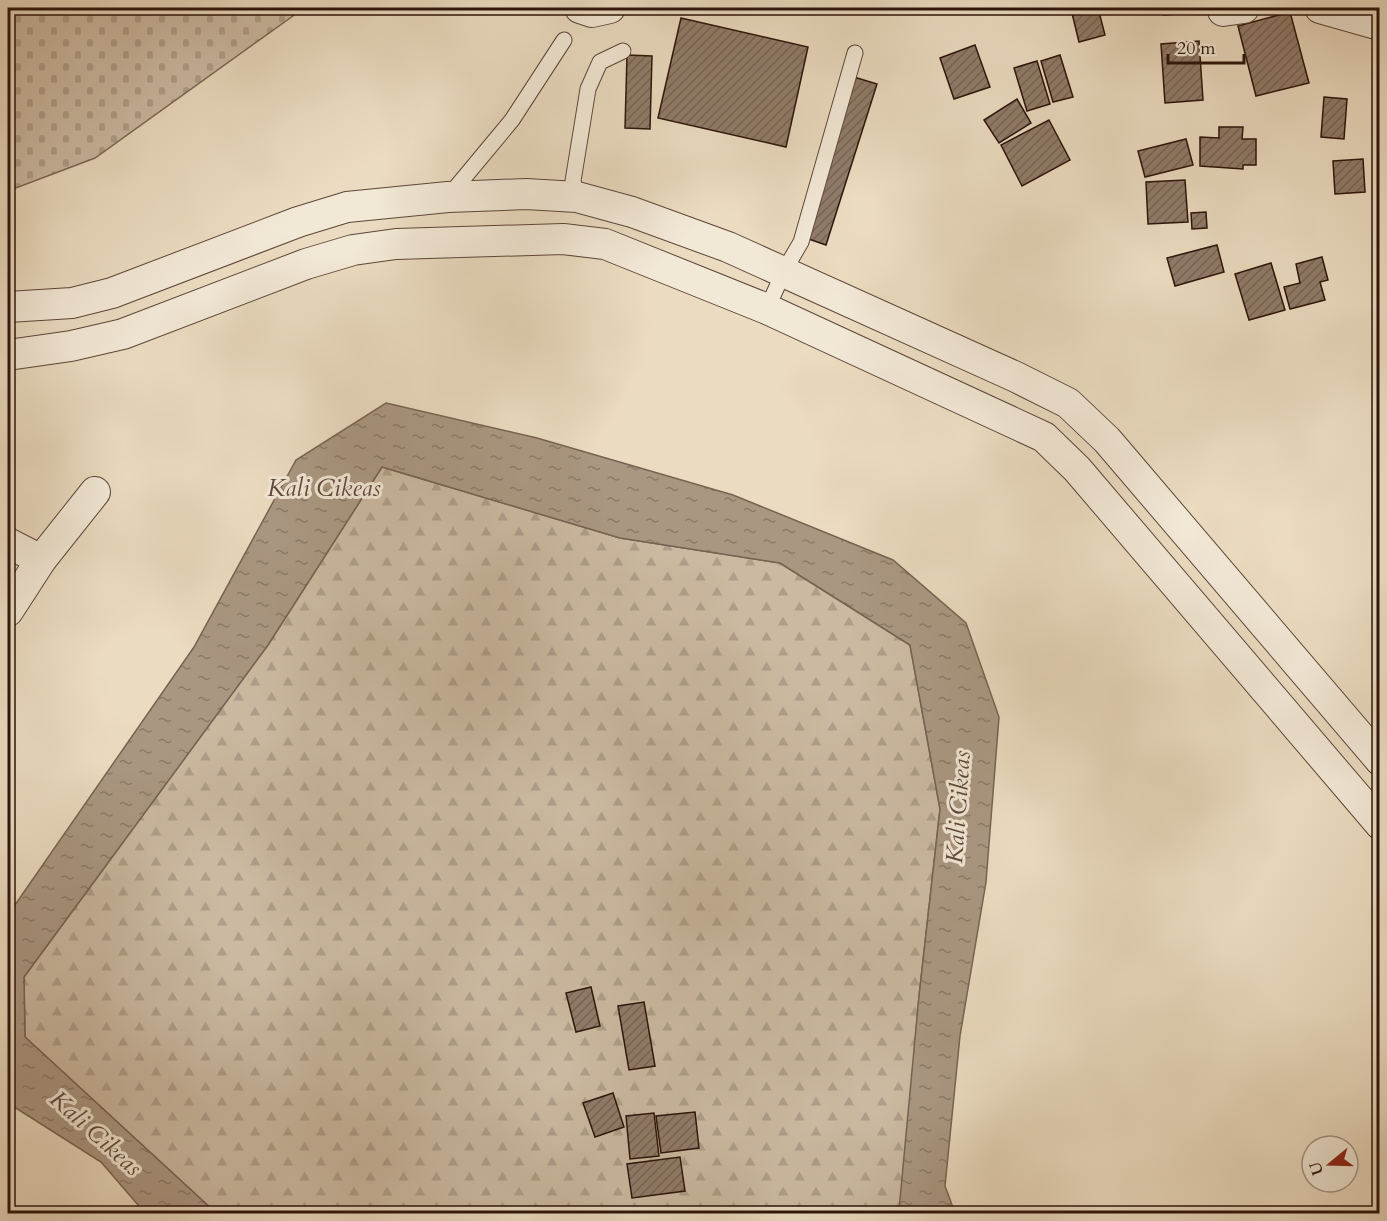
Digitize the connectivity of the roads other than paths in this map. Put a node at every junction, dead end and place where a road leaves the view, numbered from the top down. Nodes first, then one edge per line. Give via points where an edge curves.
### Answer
1 (580, 8) edge
2 (610, 8) edge
3 (1320, 8) edge
4 (1380, 25) edge
5 (564, 40) dead end
6 (623, 51) dead end
7 (855, 53) dead end
8 (448, 197) junction
9 (577, 197) junction
10 (784, 271) junction
11 (72, 303) junction
12 (8, 307) edge
13 (767, 309) junction
14 (71, 346) junction
15 (8, 355) edge
16 (95, 492) dead end
17 (8, 543) edge
18 (41, 561) junction
19 (8, 611) edge
20 (1280, 644) junction
21 (1249, 670) junction
22 (1380, 760) edge
23 (1380, 824) edge

1 - 2 street via 592,12
3 - 4 street
5 - 8 lane via 518,112
6 - 9 lane via 600,62 592,76 573,182
7 - 10 lane via 801,242
8 - 9 street
8 - 11 street via 347,207 112,293
9 - 10 street via 643,216
10 - 13 lane
10 - 20 street via 1068,403 1107,440
11 - 12 street
11 - 14 street
13 - 14 street via 605,244 563,239 407,244 354,250 306,264 123,334
13 - 21 street via 1044,437 1077,469
14 - 15 street
16 - 18 street
17 - 18 street
18 - 19 street
20 - 21 street
20 - 22 street
21 - 23 street

